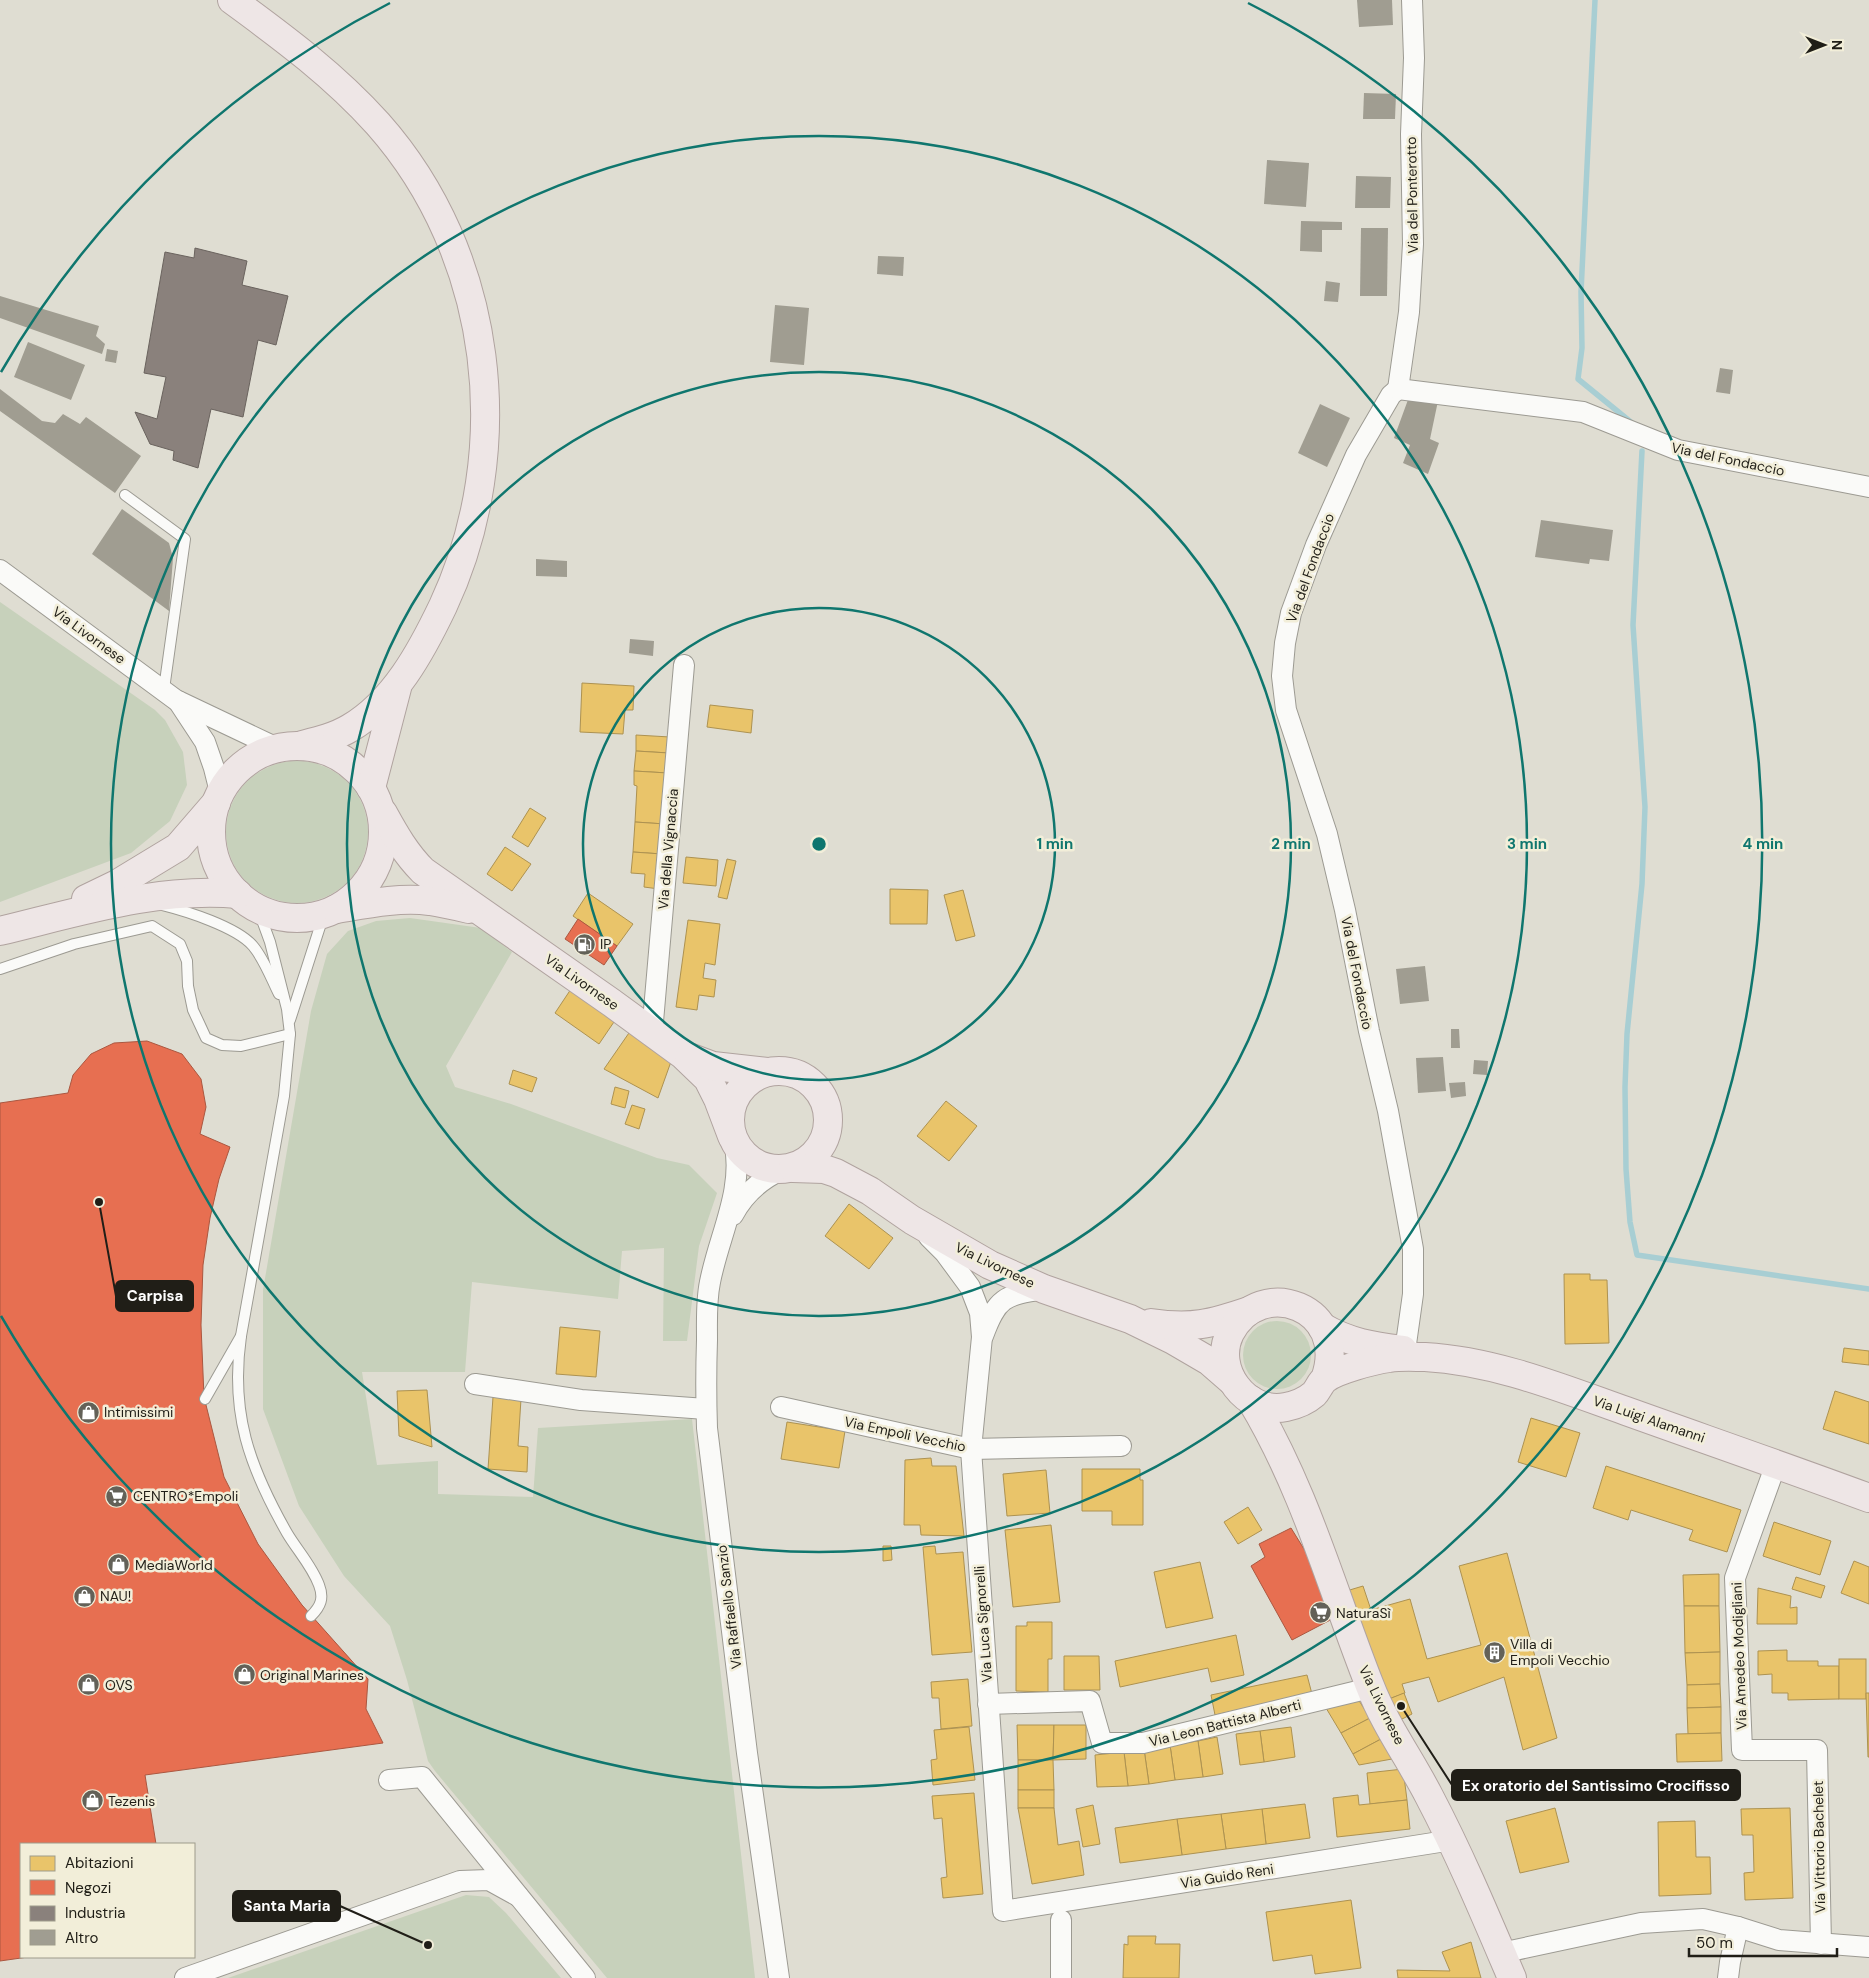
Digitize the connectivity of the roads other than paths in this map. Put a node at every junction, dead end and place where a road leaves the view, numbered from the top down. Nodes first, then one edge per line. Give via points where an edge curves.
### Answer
1 (232, 0) edge
2 (1412, 0) edge
3 (1398, 389) junction
4 (1869, 487) edge
5 (125, 495) dead end
6 (0, 570) edge
7 (684, 665) dead end
8 (397, 686) junction
9 (170, 695) junction
10 (290, 746) junction
11 (375, 796) junction
12 (218, 798) junction
13 (134, 898) junction
14 (248, 902) junction
15 (479, 911) junction
16 (328, 912) junction
17 (44, 919) junction
18 (0, 931) edge
19 (0, 968) edge
20 (287, 1009) junction
21 (289, 1023) junction
22 (652, 1033) junction
23 (290, 1034) junction
24 (683, 1055) junction
25 (767, 1072) junction
26 (829, 1117) junction
27 (733, 1138) junction
28 (787, 1169) junction
29 (870, 1191) junction
30 (912, 1220) junction
31 (723, 1235) junction
32 (1044, 1288) junction
33 (1249, 1311) junction
34 (1130, 1319) junction
35 (1322, 1327) junction
36 (241, 1336) junction
37 (982, 1338) junction
38 (1415, 1354) junction
39 (1325, 1379) junction
40 (1232, 1381) junction
41 (475, 1384) dead end
42 (205, 1399) dead end
43 (1251, 1400) junction
44 (781, 1407) dead end
45 (706, 1408) junction
46 (1121, 1446) dead end
47 (971, 1449) junction
48 (1776, 1464) junction
49 (1869, 1498) edge
50 (312, 1616) dead end
51 (1370, 1688) junction
52 (988, 1704) junction
53 (1817, 1750) joint
54 (389, 1780) dead end
55 (1452, 1840) junction
56 (518, 1896) junction
57 (1003, 1912) joint
58 (1061, 1920) dead end
59 (1738, 1927) junction
60 (1821, 1944) junction
61 (1869, 1946) edge
62 (1501, 1953) junction
63 (184, 1978) edge
64 (585, 1978) edge
65 (779, 1978) edge
66 (1061, 1978) edge
67 (1512, 1978) edge
68 (1728, 1978) edge

1 - 8 main road via 316,64 380,126 414,172 445,228 475,316 486,410 481,484 468,541 455,579 423,644
2 - 3 street, Via del Ponterotto via 1414,244
3 - 4 street, Via del Fondaccio via 1583,412 1678,450
3 - 38 street, Via del Fondaccio via 1391,395 1356,455 1316,545 1291,613 1282,676 1286,710 1327,834 1343,900 1391,1129 1412,1249
5 - 9 lane via 185,539
6 - 9 street, Via Livornese
7 - 22 street, Via della Vignaccia
8 - 10 main road via 370,714 349,728 334,736
8 - 11 main road
9 - 10 street, Via Livornese
9 - 12 street, Via Livornese via 205,742 214,768
10 - 11 main road, Via Livornese via 319,748 334,754 361,774
10 - 12 main road, Via Livornese via 254,757 234,772
11 - 15 main road, Via Livornese via 397,840 413,861
11 - 16 main road, Via Livornese via 383,837 374,870 353,897
12 - 14 main road, Via Livornese via 211,827 213,852 222,875
12 - 17 main road via 178,847 116,884
13 - 14 main road via 203,892
13 - 17 main road
13 - 20 lane via 221,925 246,939 263,961
14 - 16 main road, Via Livornese via 282,917 307,918
14 - 20 lane via 270,942
15 - 16 main road, Via Livornese via 412,900
15 - 22 main road, Via Livornese
16 - 21 lane
17 - 18 main road
19 - 23 lane via 74,944 152,926 180,944 187,961 192,1010 206,1038 222,1045 241,1046
20 - 21 lane
21 - 23 lane
22 - 24 main road, Via Livornese
23 - 36 lane via 284,1096
24 - 25 main road, Via Livornese via 713,1066
24 - 27 main road, Via Livornese via 708,1079
25 - 26 main road, Via Livornese via 781,1070 809,1080 819,1090
25 - 27 main road, Via Livornese via 752,1078 736,1096 729,1120
26 - 28 main road via 827,1134 820,1149 808,1161
26 - 29 main road, Via Livornese via 838,1150 851,1172
27 - 28 main road, Via Livornese via 753,1163 767,1169
27 - 31 street, Via Raffaello Sanzio via 738,1168
28 - 29 main road, Via Livornese via 824,1169
28 - 31 street, Via Raffaello Sanzio via 757,1184 738,1205
29 - 30 main road, Via Livornese
30 - 32 main road, Via Livornese via 990,1265
30 - 37 street via 945,1253 970,1287 980,1313
31 - 45 street, Via Raffaello Sanzio via 710,1283 707,1309
32 - 34 main road, Via Livornese
32 - 37 street via 1019,1293 1000,1302 992,1312
33 - 34 main road, Via Livornese via 1193,1326
33 - 35 main road, Via Livornese via 1264,1304 1280,1302 1312,1314
33 - 40 main road, Via Livornese via 1229,1335 1225,1351
34 - 40 main road, Via Livornese via 1209,1361
35 - 38 main road, Via Luigi Alamanni via 1359,1344
35 - 39 main road, Via Livornese via 1331,1353
36 - 42 lane
36 - 50 lane via 237,1386 245,1442 260,1482 319,1584 321,1601
37 - 47 street, Via Luca Signorelli
38 - 39 main road, Via Luigi Alamanni via 1390,1357
38 - 48 main road, Via Luigi Alamanni via 1470,1362 1529,1377
39 - 43 main road, Via Livornese via 1300,1403 1284,1408 1267,1407
40 - 43 main road, Via Livornese
41 - 45 street via 580,1400
43 - 51 main road, Via Livornese via 1292,1481 1338,1595
44 - 47 street, Via Empoli Vecchio
45 - 65 street, Via Raffaello Sanzio via 747,1753
46 - 47 street, Via Empoli Vecchio
47 - 52 street, Via Luca Signorelli
48 - 49 main road, Via Luigi Alamanni
48 - 53 street, Via Amedeo Modigliani via 1735,1578 1742,1750
51 - 52 street, Via Leon Battista Alberti via 1143,1743 1102,1743 1090,1701
51 - 55 main road, Via Livornese
52 - 57 street, Via Luca Signorelli
53 - 60 street, Via Vittorio Bachelet
54 - 56 street via 422,1777
55 - 57 street, Via Guido Reni
55 - 62 main road, Via Livornese
56 - 63 street via 489,1880 460,1881
56 - 64 street
58 - 66 street
59 - 60 street via 1778,1940
59 - 62 street via 1703,1919 1641,1923
59 - 68 street
60 - 61 street
62 - 67 main road, Via Livornese

